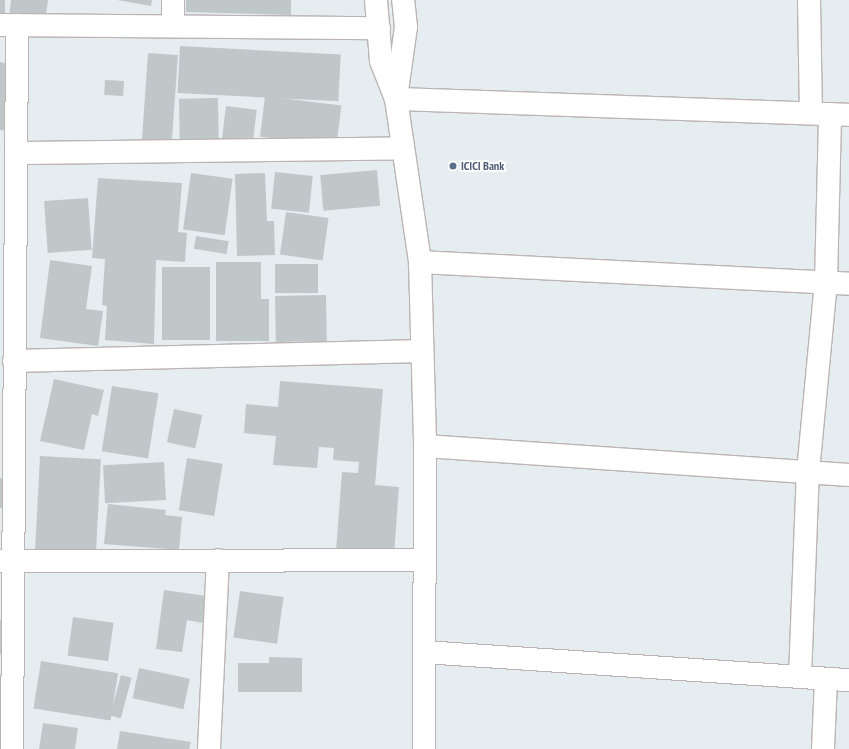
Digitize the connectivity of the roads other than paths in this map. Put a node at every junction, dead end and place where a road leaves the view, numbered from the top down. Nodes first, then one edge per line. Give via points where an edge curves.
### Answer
1 (173, 0) edge
2 (376, 0) edge
3 (403, 0) edge
4 (809, 0) edge
5 (8, 25) edge
6 (173, 26) junction
7 (379, 28) junction
8 (396, 99) junction
9 (830, 114) edge
10 (403, 148) junction
11 (16, 153) junction
12 (420, 262) junction
13 (826, 282) junction
14 (849, 284) edge
15 (422, 351) junction
16 (14, 361) junction
17 (425, 446) junction
18 (808, 472) junction
19 (849, 474) edge
20 (218, 560) junction
21 (424, 560) junction
22 (7, 561) edge
23 (424, 652) junction
24 (800, 677) junction
25 (826, 679) junction
26 (849, 680) edge
27 (12, 749) edge
28 (209, 749) edge
29 (424, 749) edge
30 (823, 749) edge

1 - 6 street
2 - 7 street
3 - 8 street via 406,27
4 - 9 street
5 - 6 street
5 - 11 street
6 - 7 street
7 - 8 street via 381,61
8 - 9 street
8 - 10 street
9 - 13 street
10 - 11 street
10 - 12 street
11 - 16 street
12 - 13 street
12 - 15 street
13 - 14 street
13 - 18 street
15 - 16 street
15 - 17 street
16 - 22 street
17 - 18 street
17 - 21 street
18 - 19 street
18 - 24 street
20 - 21 street
20 - 22 street
20 - 28 street
21 - 23 street
22 - 27 street
23 - 24 street
23 - 29 street
24 - 25 street
25 - 26 street
25 - 30 street

